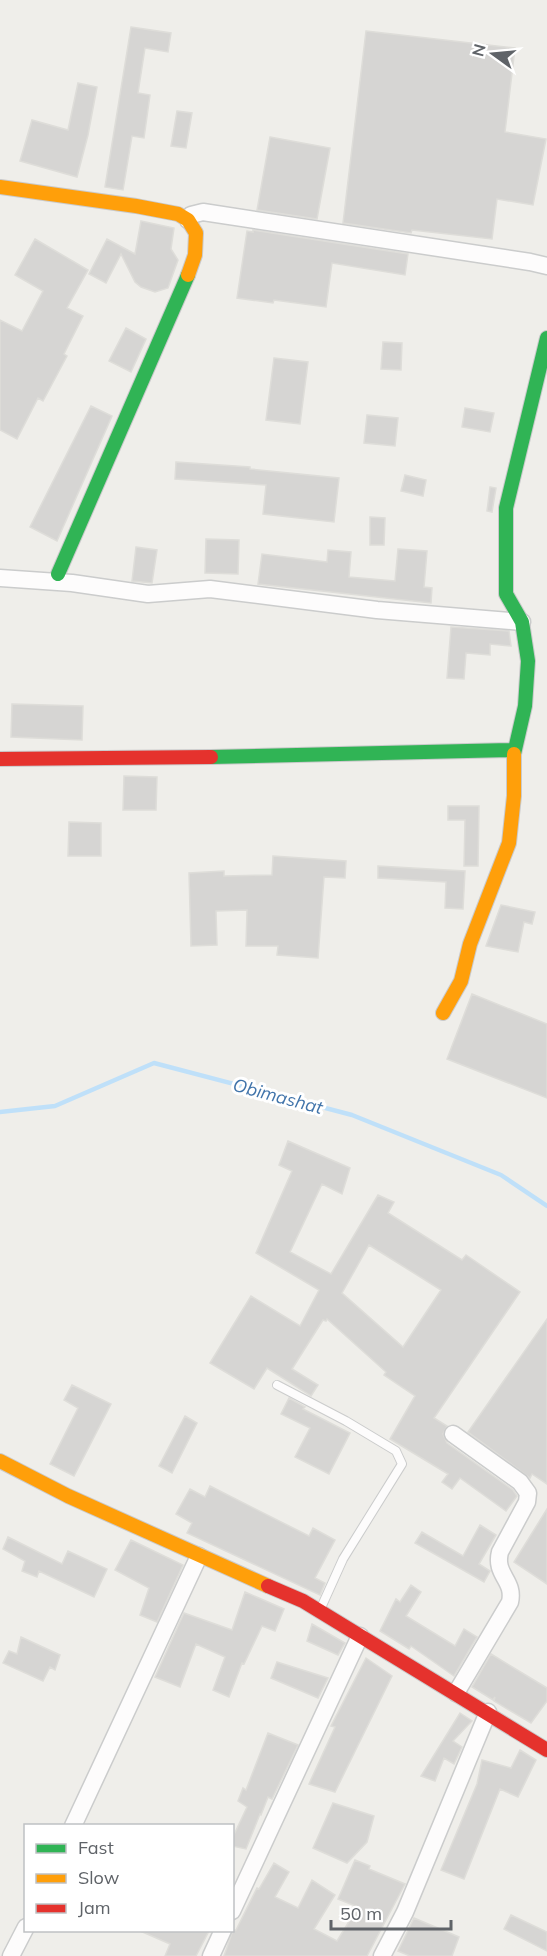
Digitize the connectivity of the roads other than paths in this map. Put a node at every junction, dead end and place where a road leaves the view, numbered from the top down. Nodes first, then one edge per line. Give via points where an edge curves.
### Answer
1 (0, 187) edge
2 (188, 220) junction
3 (547, 266) edge
4 (547, 338) edge
5 (58, 574) dead end
6 (0, 578) edge
7 (522, 622) junction
8 (514, 750) junction
9 (0, 759) edge
10 (442, 1013) dead end
11 (276, 1385) dead end
12 (453, 1434) dead end
13 (0, 1461) edge
14 (199, 1556) junction
15 (319, 1611) junction
16 (360, 1636) junction
17 (456, 1693) junction
18 (488, 1712) junction
19 (547, 1750) edge
20 (74, 1824) edge
21 (234, 1907) edge
22 (24, 1930) edge
23 (222, 1932) edge
24 (10, 1952) edge
25 (211, 1956) edge
26 (382, 1956) edge

1 - 2 street via 136,206 178,214
2 - 3 street via 203,212
2 - 5 street via 196,233 195,255 184,286
4 - 7 street via 506,508 506,594
6 - 7 street via 148,594 210,589 377,610
7 - 8 street via 528,661 525,706
8 - 9 street
8 - 10 street via 509,843 470,944 461,981
11 - 15 lane via 396,1451 402,1464 344,1559
12 - 17 street via 520,1482 528,1493 498,1560 510,1587 510,1602
13 - 14 street
14 - 15 street via 303,1600
14 - 20 street
15 - 16 street
16 - 17 street
16 - 21 street
17 - 18 street
18 - 19 street
18 - 26 street via 405,1912
22 - 24 street
23 - 25 street

